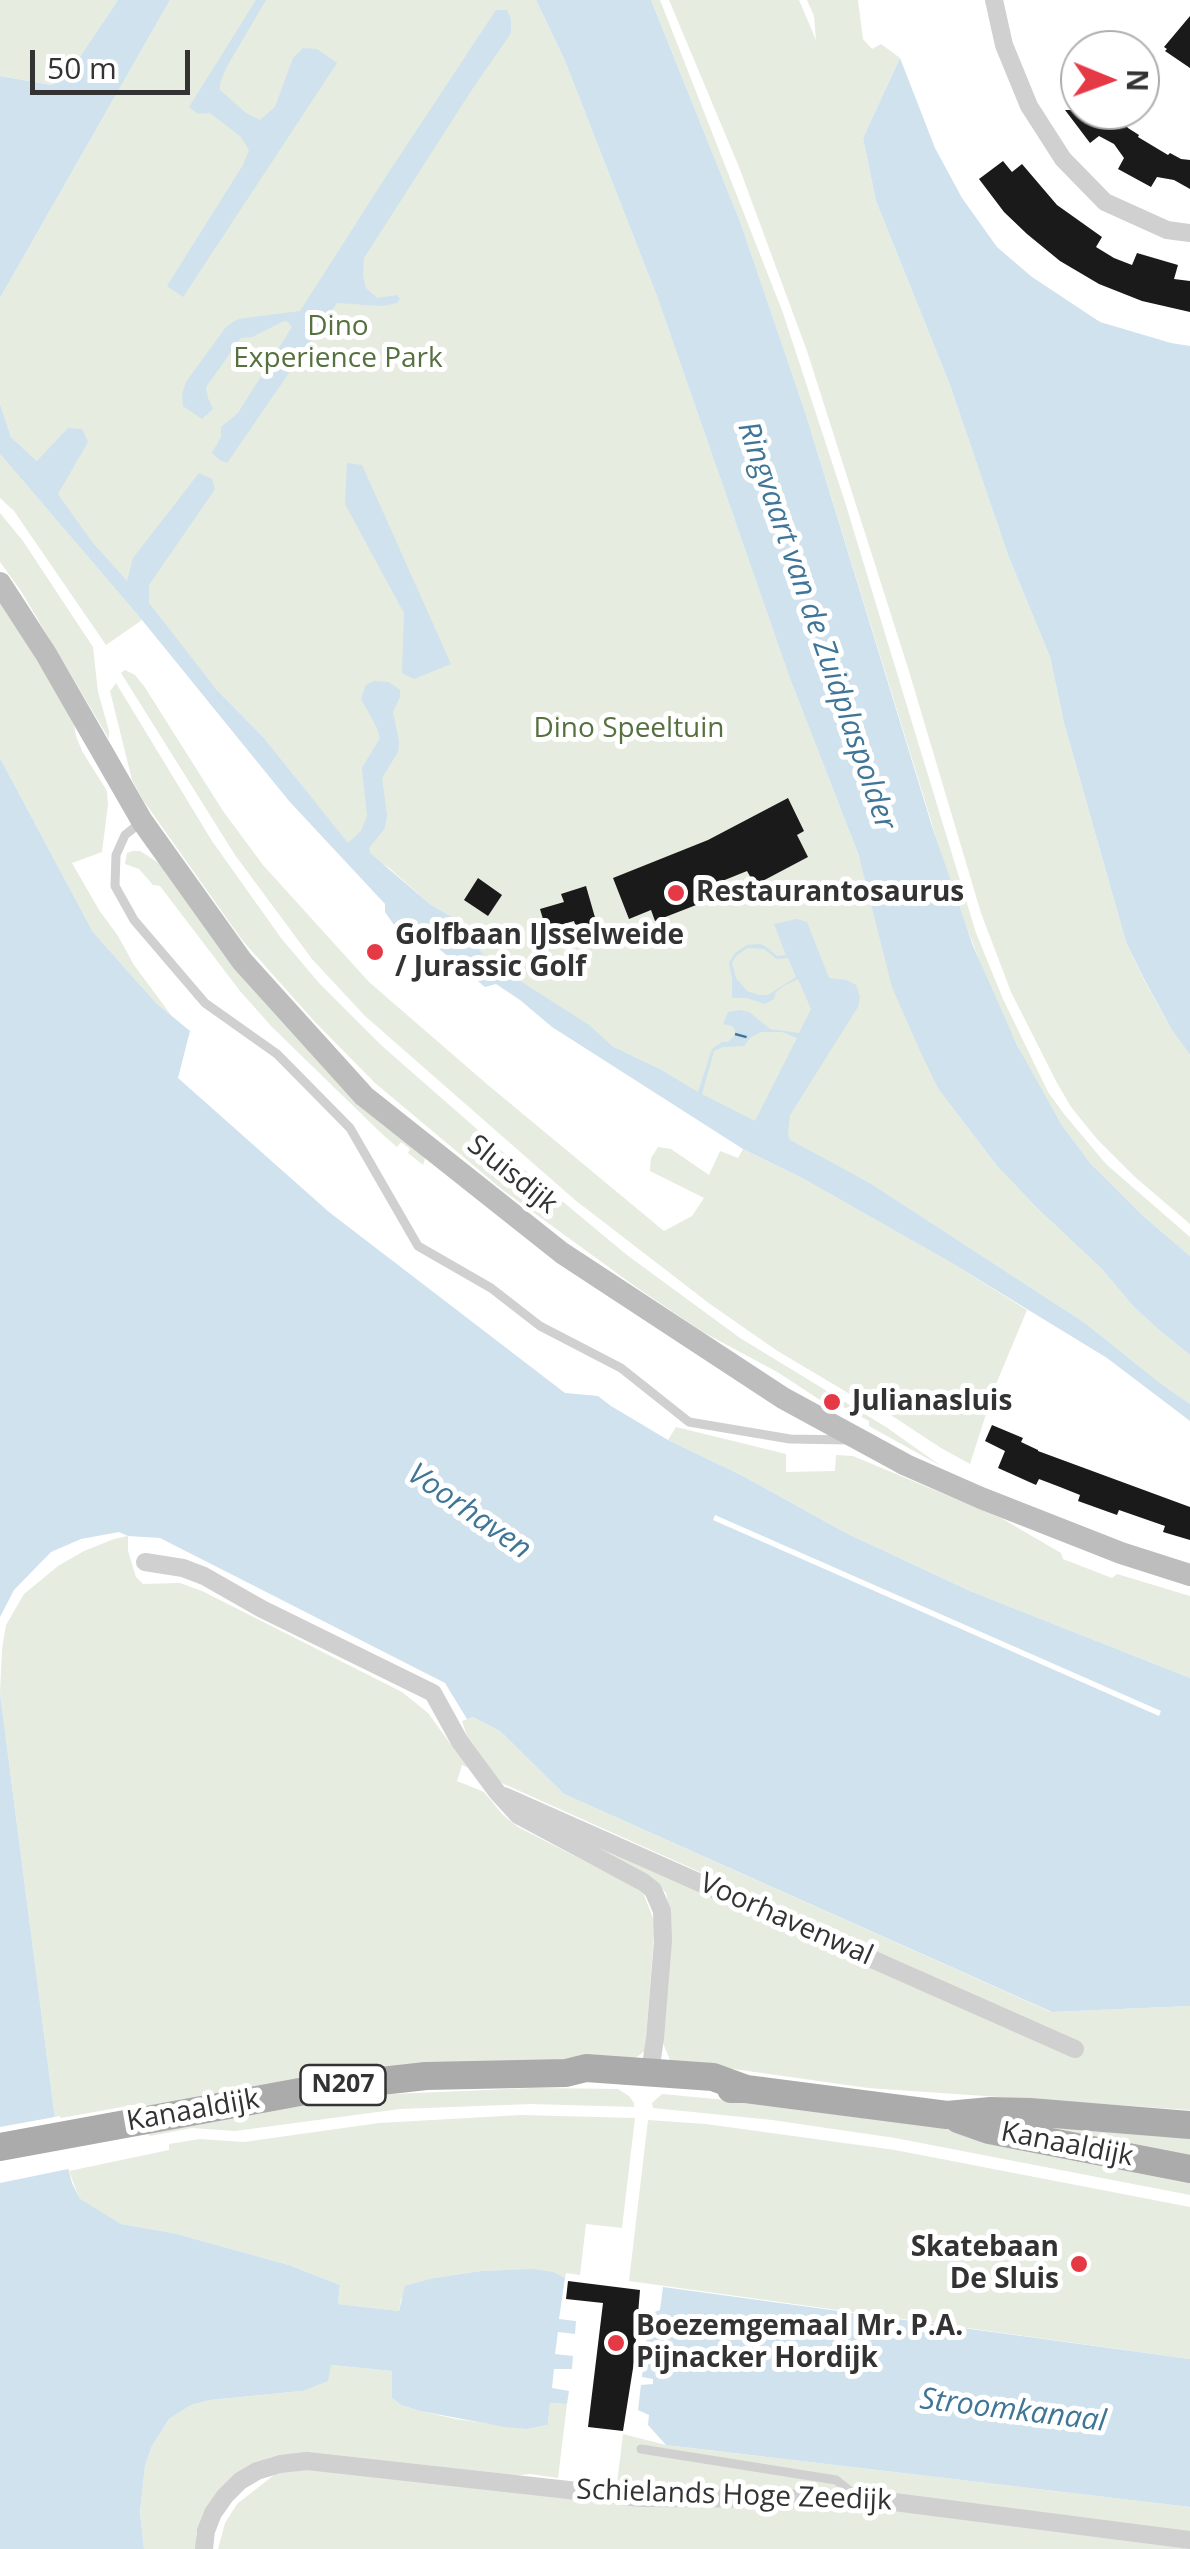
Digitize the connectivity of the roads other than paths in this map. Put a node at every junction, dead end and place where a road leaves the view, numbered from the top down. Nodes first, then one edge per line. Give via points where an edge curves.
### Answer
1 (994, 0) edge
2 (1190, 233) edge
3 (0, 583) edge
4 (142, 821) junction
5 (860, 1440) junction
6 (145, 1562) dead end
7 (1190, 1575) edge
8 (496, 1792) junction
9 (1075, 2049) dead end
10 (650, 2072) junction
11 (566, 2073) junction
12 (746, 2089) junction
13 (947, 2115) junction
14 (1190, 2125) edge
15 (0, 2146) edge
16 (1190, 2169) edge
17 (640, 2449) dead end
18 (859, 2499) junction
19 (1190, 2540) edge
20 (204, 2549) edge

1 - 2 street via 1029,106 1063,159 1105,202 1167,230
3 - 4 street, Sluisdijk
4 - 5 street, Sluisdijk via 242,961 364,1096 562,1253 783,1398
4 - 5 lane via 124,835 116,855 116,886 134,920 204,1004 277,1054 350,1128 418,1246 540,1326 621,1368 688,1422 790,1440
5 - 7 street, Sluisdijk via 981,1498
6 - 8 street, Voorhavenwal via 204,1576 433,1694
8 - 9 street, Voorhavenwal
8 - 10 street, Voorhavenwal via 532,1824 653,1890 663,1941
10 - 11 main road, Kanaaldijk / N207
10 - 12 main road, Kanaaldijk / N207 via 713,2077
11 - 12 main road, Kanaaldijk / N207 via 586,2081
11 - 15 main road, Kanaaldijk / N207 via 346,2085
12 - 13 main road, Kanaaldijk / N207
13 - 14 main road, Kanaaldijk / N207 via 1030,2112
13 - 16 main road, Kanaaldijk / N207 via 990,2130
17 - 18 lane via 836,2480
18 - 19 street, Schielands Hoge Zeedijk
18 - 20 street, Schielands Hoge Zeedijk via 641,2498 307,2461 240,2481 212,2514

